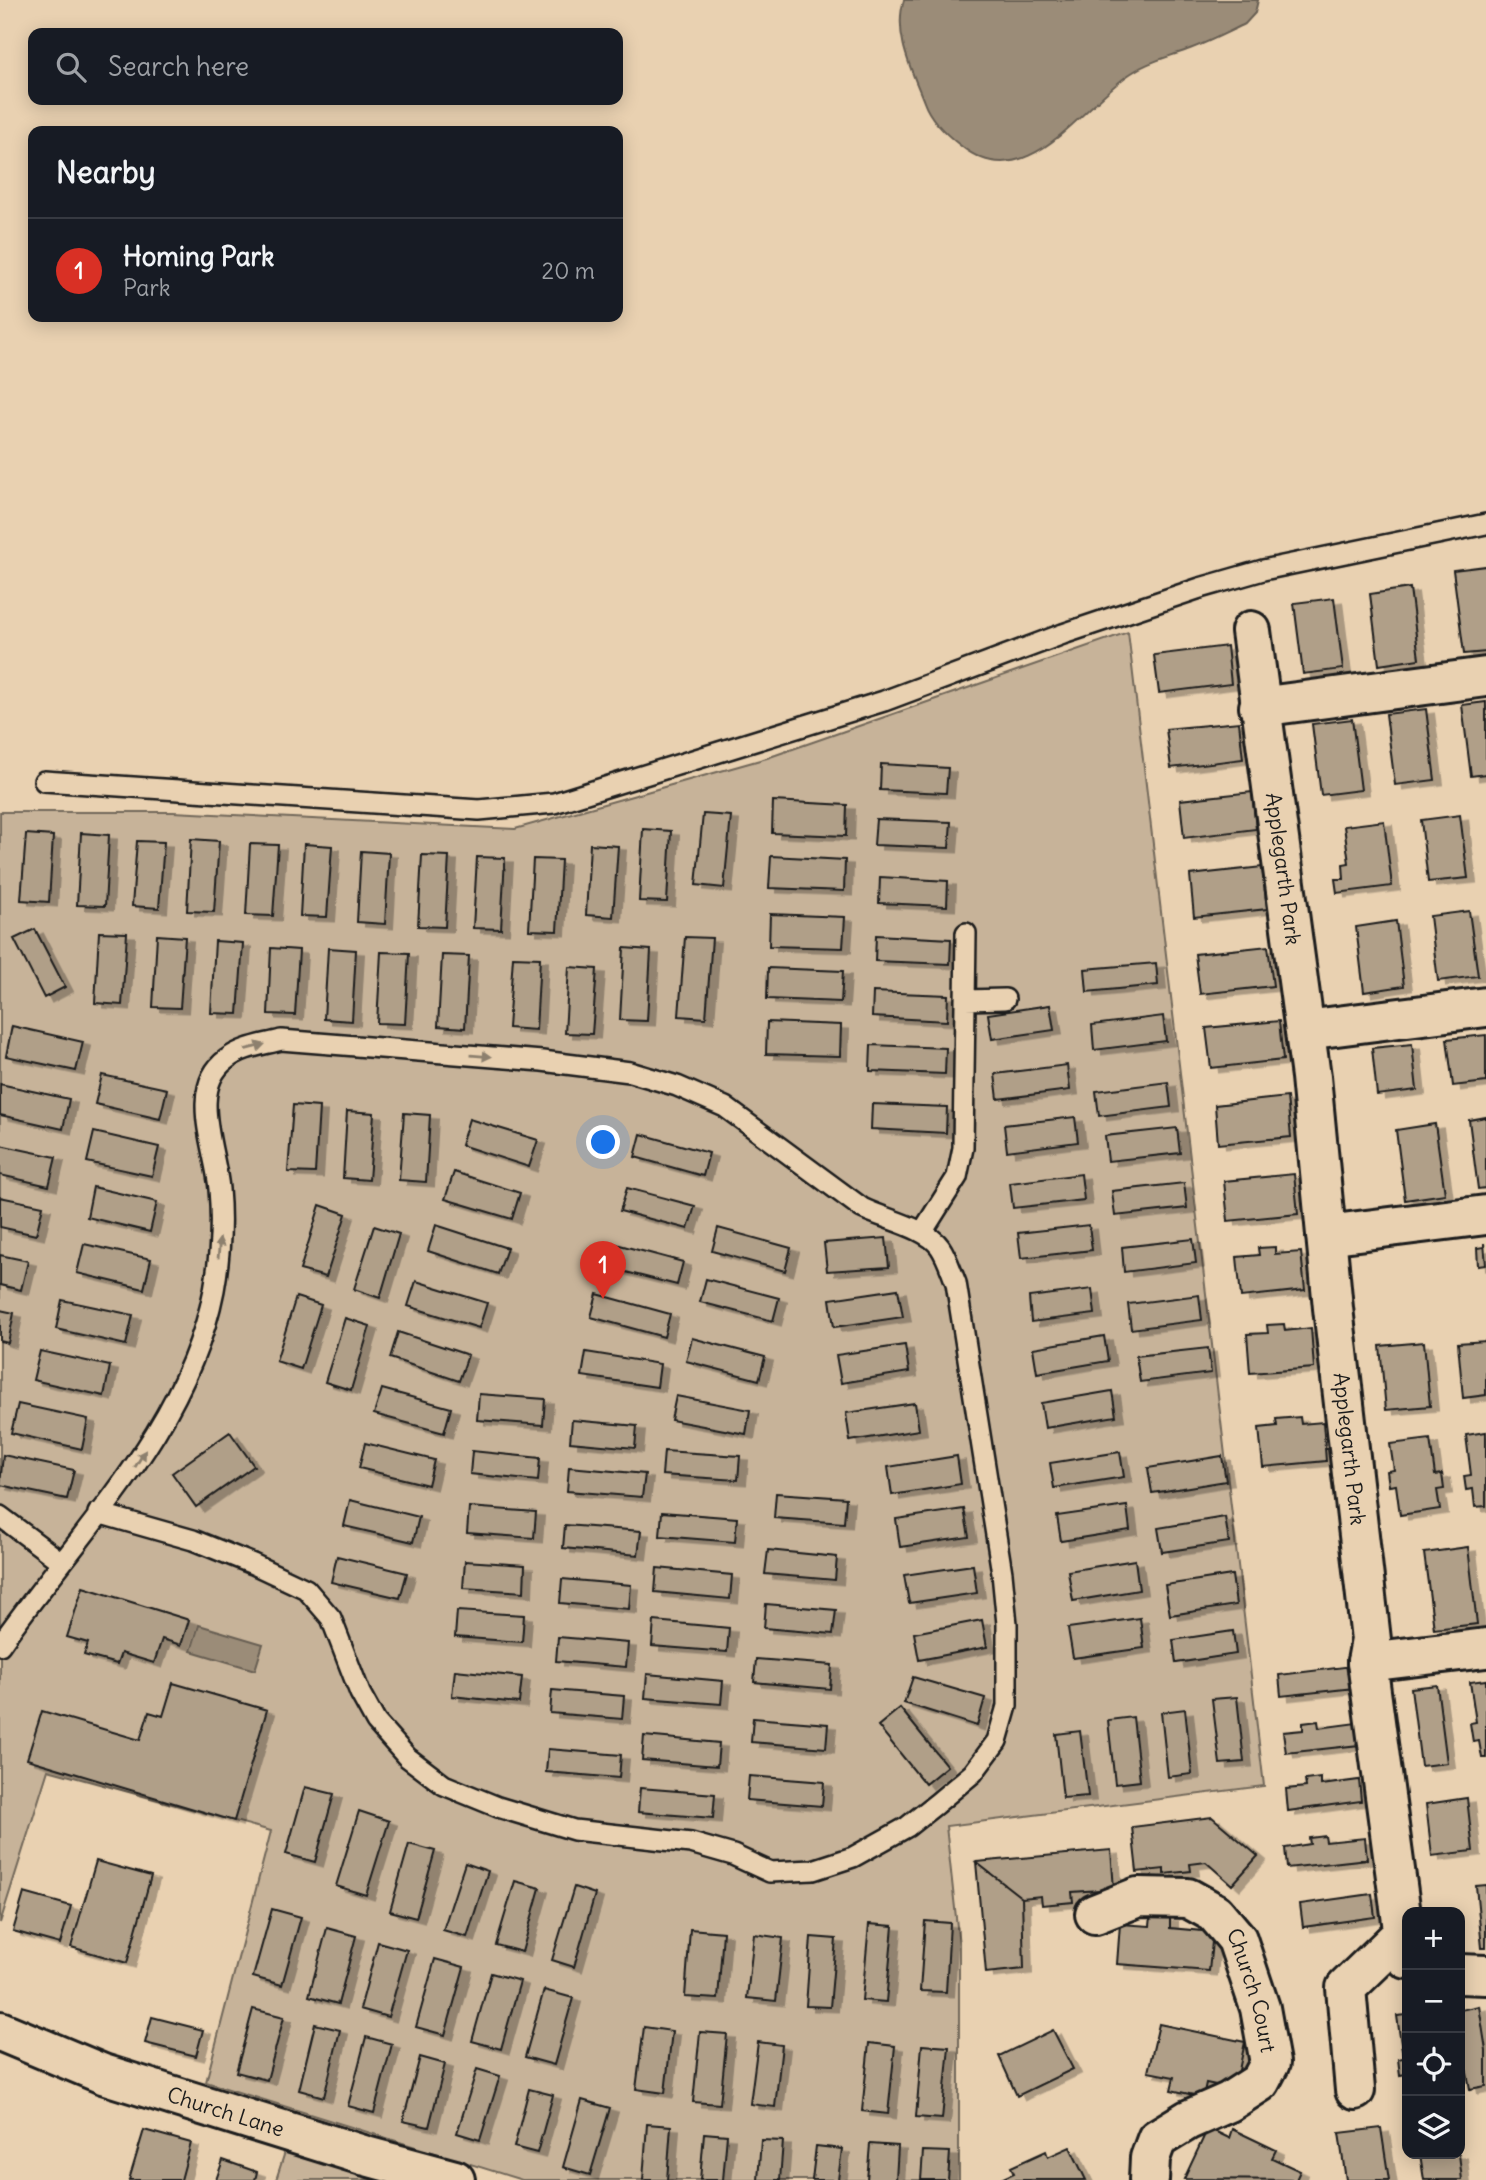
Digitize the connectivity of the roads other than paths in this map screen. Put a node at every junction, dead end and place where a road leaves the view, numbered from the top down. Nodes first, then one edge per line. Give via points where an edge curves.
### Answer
1 (1486, 524) edge
2 (1251, 631) dead end
3 (1486, 677) edge
4 (1259, 707) junction
5 (44, 780) dead end
6 (966, 933) dead end
7 (1005, 999) dead end
8 (965, 1000) junction
9 (1486, 1007) edge
10 (1305, 1030) junction
11 (1486, 1215) edge
12 (923, 1231) junction
13 (1326, 1236) junction
14 (98, 1513) junction
15 (0, 1516) edge
16 (60, 1560) junction
17 (0, 1645) edge
18 (1486, 1648) edge
19 (1367, 1662) junction
20 (1095, 1914) dead end
21 (1402, 1931) edge
22 (1402, 1947) edge
23 (1465, 1974) edge
24 (1486, 1975) edge
25 (0, 2031) edge
26 (1354, 2090) dead end
27 (455, 2180) edge
28 (1149, 2180) edge

1 - 5 lane via 1263,570 1200,588 884,701 554,803 480,810
2 - 4 street, Applegarth Park
3 - 4 street
4 - 10 street, Applegarth Park
6 - 8 lane
7 - 8 lane
8 - 12 lane via 963,1148 957,1177
9 - 10 street
10 - 13 street, Applegarth Park
11 - 13 street
14 -> 12 lane via 136,1466 174,1402 214,1291 220,1243 219,1189 205,1103 212,1076 226,1059 246,1049 281,1040 630,1072 725,1107 862,1208
12 - 14 lane via 940,1246 958,1296 1002,1573 1007,1706 997,1741 973,1773 907,1827 840,1861 813,1870 770,1871 691,1843 574,1830 444,1785 407,1757 376,1722 331,1618 306,1589 193,1540
13 - 19 street, Applegarth Park via 1371,1640
14 - 16 lane
15 - 16 lane
16 - 17 lane
18 - 19 street
19 - 21 street, Applegarth Park
20 - 28 street, Church Court via 1139,1897 1188,1898 1215,1913 1237,1938 1260,2008 1270,2063 1260,2082 1157,2138
22 - 26 street, Applegarth Park via 1346,1988
23 - 24 street
25 - 27 street, Church Lane via 103,2074

